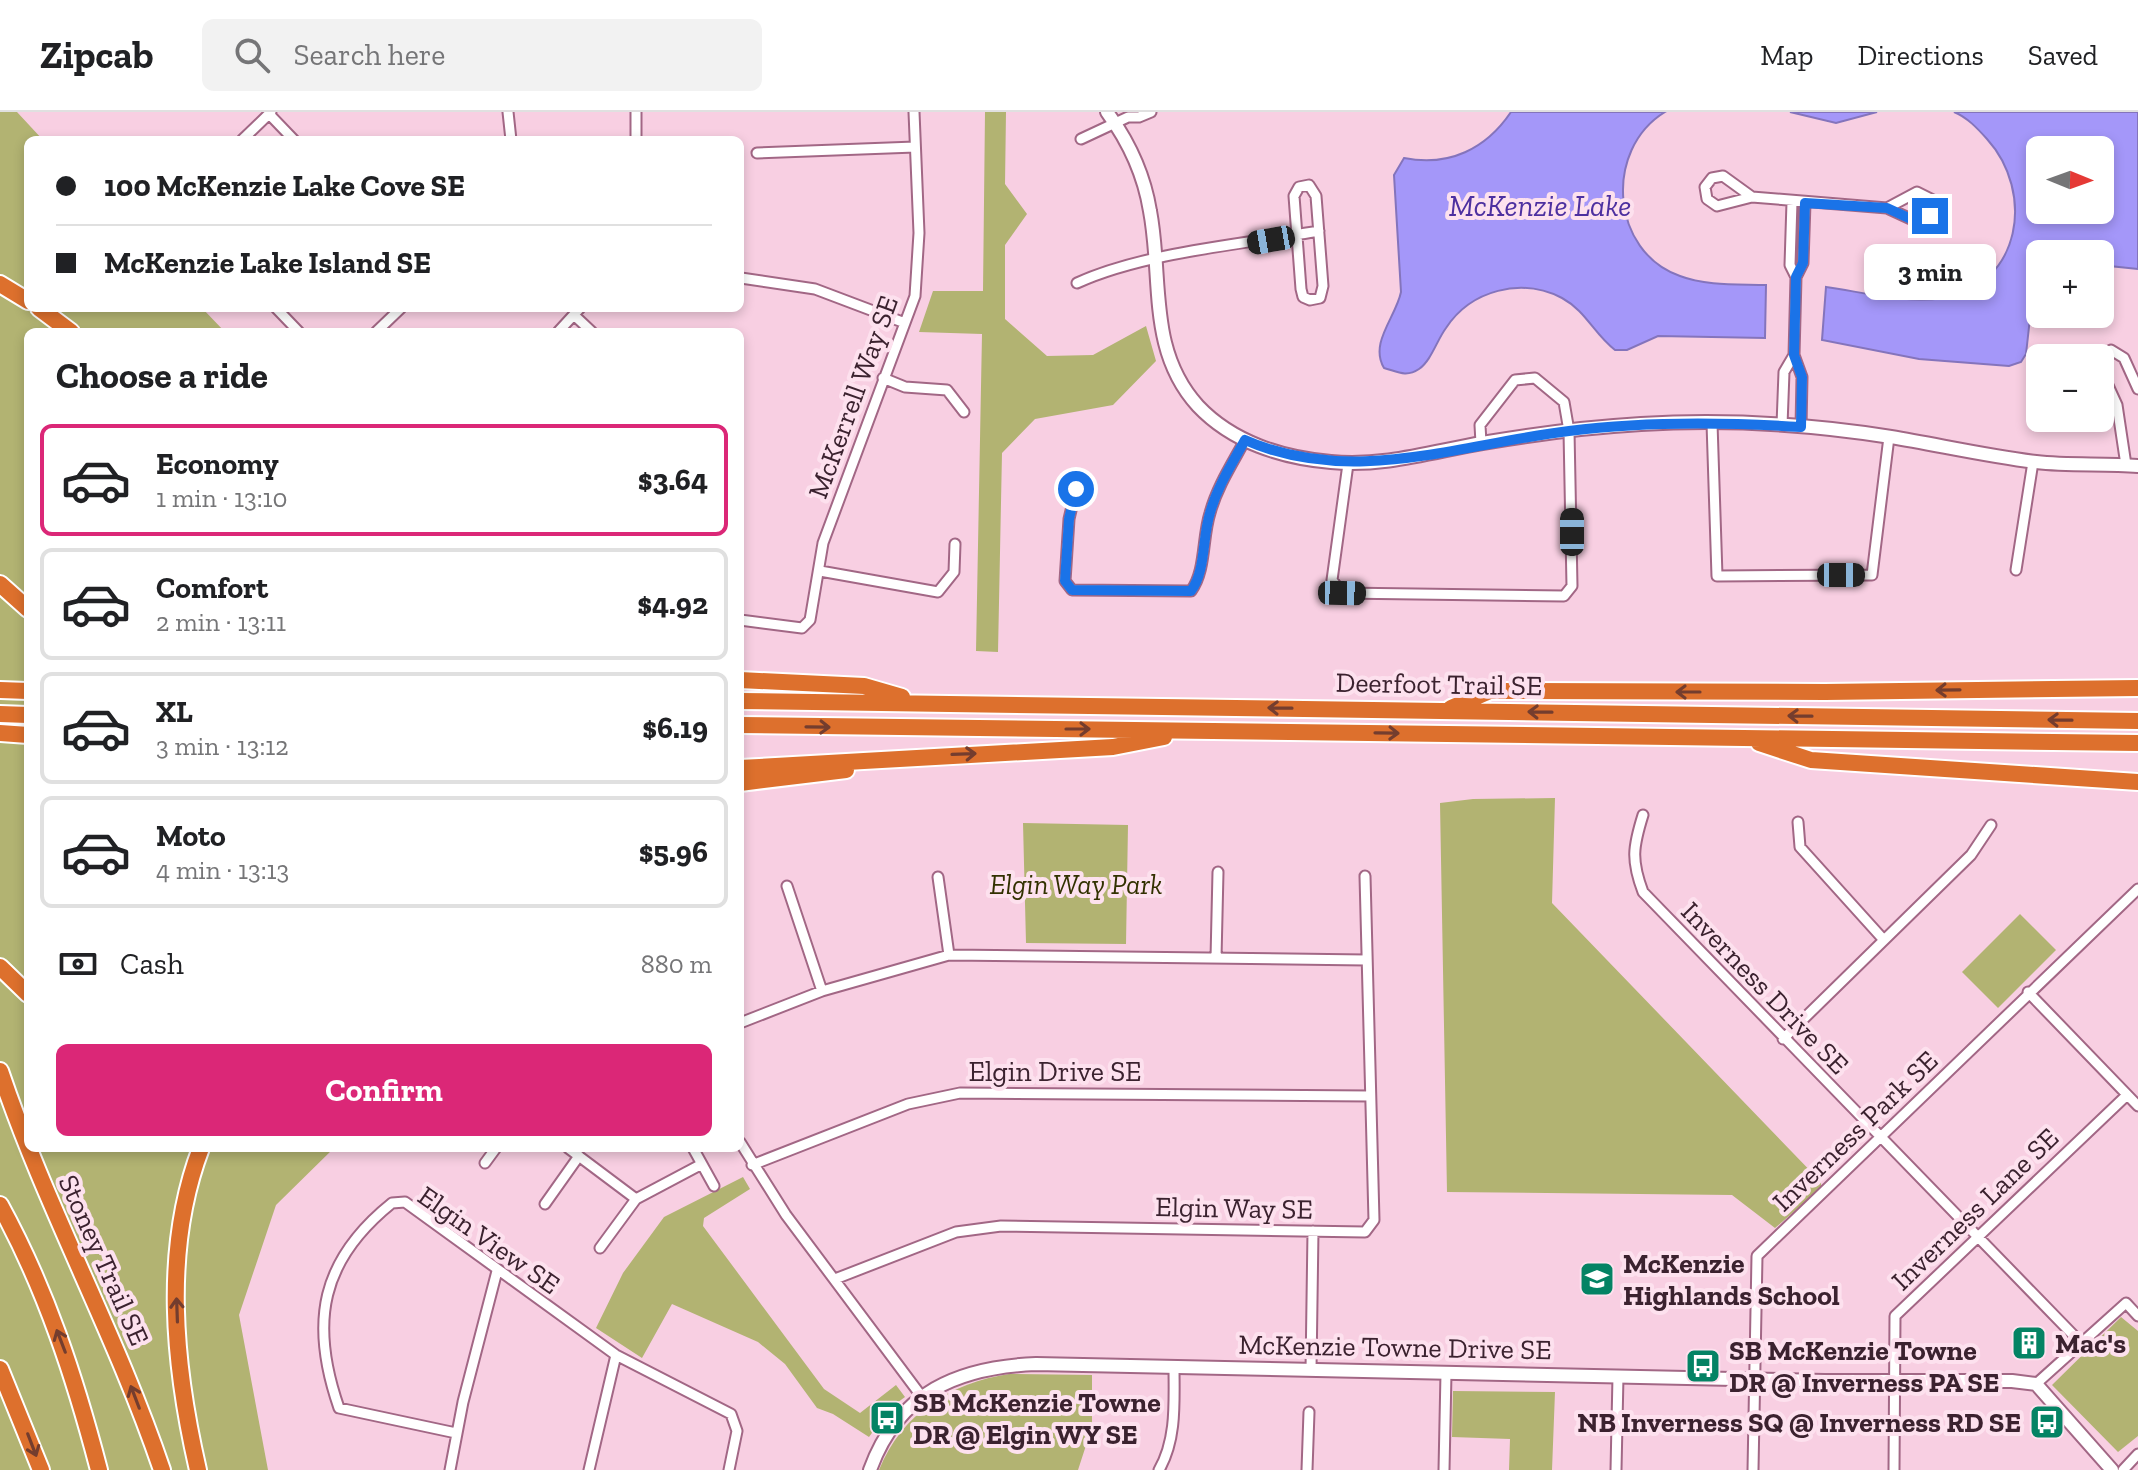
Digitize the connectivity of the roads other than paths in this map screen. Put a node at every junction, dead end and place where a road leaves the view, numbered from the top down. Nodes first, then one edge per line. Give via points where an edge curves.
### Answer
1 (508, 112) edge
2 (636, 112) edge
3 (914, 112) edge
4 (1107, 112) edge
5 (1151, 112) edge
6 (270, 113) edge
7 (1129, 114) edge
8 (1115, 123) junction
9 (246, 136) edge
10 (290, 136) edge
11 (511, 136) edge
12 (636, 136) edge
13 (1081, 139) dead end
14 (915, 147) junction
15 (757, 153) dead end
16 (1752, 197) junction
17 (1792, 202) junction
18 (1805, 203) junction
19 (1887, 208) junction
20 (1319, 231) junction
21 (1297, 235) junction
22 (1156, 260) junction
23 (1796, 277) junction
24 (744, 278) edge
25 (1077, 283) dead end
26 (0, 284) edge
27 (24, 299) edge
28 (44, 312) edge
29 (280, 312) edge
30 (397, 312) edge
31 (577, 312) edge
32 (905, 323) junction
33 (66, 328) edge
34 (295, 328) edge
35 (380, 328) edge
36 (562, 328) edge
37 (1794, 355) junction
38 (883, 378) junction
39 (2138, 389) edge
40 (964, 412) dead end
41 (1712, 423) junction
42 (1782, 425) junction
43 (1801, 427) junction
44 (1569, 431) junction
45 (1889, 437) junction
46 (1245, 440) junction
47 (1481, 443) junction
48 (2033, 462) junction
49 (1348, 464) junction
50 (2132, 465) edge
51 (1076, 489) dead end
52 (955, 544) dead end
53 (2016, 570) dead end
54 (820, 571) junction
55 (0, 584) edge
56 (24, 605) edge
57 (744, 621) edge
58 (744, 680) edge
59 (2138, 688) edge
60 (0, 690) edge
61 (24, 691) edge
62 (744, 701) edge
63 (923, 703) junction
64 (1446, 711) junction
65 (0, 714) edge
66 (24, 715) edge
67 (2138, 721) edge
68 (744, 725) edge
69 (1197, 730) junction
70 (0, 733) edge
71 (24, 735) edge
72 (1742, 738) junction
73 (2138, 743) edge
74 (886, 757) junction
75 (744, 768) edge
76 (744, 782) edge
77 (2138, 782) edge
78 (1643, 815) dead end
79 (1798, 822) dead end
80 (1991, 825) dead end
81 (1218, 872) dead end
82 (1365, 876) dead end
83 (938, 877) dead end
84 (787, 886) dead end
85 (2138, 889) edge
86 (1883, 939) junction
87 (949, 955) junction
88 (1216, 958) junction
89 (1366, 960) junction
90 (0, 967) edge
91 (24, 990) edge
92 (822, 991) junction
93 (2028, 992) junction
94 (744, 1021) edge
95 (1783, 1039) junction
96 (0, 1071) edge
97 (2127, 1095) junction
98 (1370, 1096) junction
99 (2138, 1106) edge
100 (1880, 1138) junction
101 (24, 1140) edge
102 (744, 1150) edge
103 (28, 1152) edge
104 (200, 1152) edge
105 (493, 1152) edge
106 (574, 1152) edge
107 (695, 1152) edge
108 (579, 1156) junction
109 (485, 1163) dead end
110 (702, 1164) junction
111 (752, 1165) junction
112 (714, 1186) dead end
113 (636, 1199) junction
114 (545, 1204) dead end
115 (0, 1205) edge
116 (1313, 1231) junction
117 (1978, 1238) junction
118 (600, 1248) dead end
119 (497, 1271) junction
120 (835, 1279) junction
121 (2138, 1316) edge
122 (2081, 1343) junction
123 (616, 1355) junction
124 (1174, 1366) junction
125 (0, 1369) edge
126 (1311, 1370) junction
127 (1446, 1373) junction
128 (1618, 1376) junction
129 (1755, 1379) junction
130 (1894, 1381) junction
131 (2036, 1384) junction
132 (922, 1397) junction
133 (1309, 1412) dead end
134 (456, 1433) junction
135 (2138, 1454) edge
136 (41, 1470) edge
137 (99, 1470) edge
138 (162, 1470) edge
139 (198, 1470) edge
140 (450, 1470) edge
141 (589, 1470) edge
142 (729, 1470) edge
143 (870, 1470) edge
144 (1159, 1470) edge
145 (1307, 1470) edge
146 (1444, 1470) edge
147 (1616, 1470) edge
148 (1753, 1470) edge
149 (1894, 1470) edge
150 (2112, 1470) edge
151 (2123, 1470) edge

1 - 11 street
2 - 12 street
3 - 14 street, McKerrell Way SE
4 - 8 street
5 - 7 street
6 - 9 street
6 - 10 street
7 - 8 street
8 - 13 street
8 - 22 street via 1143,181
14 - 15 street
14 - 32 street, McKerrell Way SE via 917,276
16 - 16 street via 1723,176 1710,179 1705,187 1714,206
16 - 17 street
17 - 18 street
17 - 23 street via 1790,262
18 - 19 street
18 - 23 street via 1803,263
19 - 19 street via 1920,221 1930,216 1934,203 1917,192
20 - 21 street
20 - 21 street via 1316,193 1304,185 1294,193
20 - 21 street via 1323,290 1313,300 1301,292
21 - 22 street
22 - 25 street
22 - 46 street via 1160,329 1173,369 1202,410
23 - 37 street
24 - 32 street via 815,289
26 - 27 highway
28 - 33 highway
29 - 34 street
30 - 35 street
31 - 36 street
32 - 38 street, McKerrell Way SE
37 - 42 street via 1783,377
37 - 43 street via 1802,377
38 - 40 street via 905,387 947,390
38 - 54 street, McKerrell Way SE via 823,543
39 - 50 street via 2124,358 2111,350 2101,356
41 - 42 street
41 - 44 street
41 - 45 street via 1717,576 1872,575
42 - 43 street
43 - 45 street
44 - 47 street
44 - 47 street via 1564,402 1535,378 1515,380 1480,425
44 - 49 street via 1572,586 1564,596 1342,593 1332,580
45 - 48 street
46 - 49 street via 1294,456
46 - 51 street via 1214,500 1198,582 1191,591 1072,590 1065,581
47 - 49 street via 1393,462
48 - 50 street
48 - 53 street
52 - 54 street via 954,572 938,592
54 - 57 street, McKerrell Way SE via 810,620 802,628
55 - 56 highway
58 - 63 highway via 864,686
59 -> 64 highway via 1490,691
60 - 61 highway
62 - 63 highway, Deerfoot Trail SE
64 -> 63 highway, Deerfoot Trail SE
67 -> 64 highway, Deerfoot Trail SE
65 - 66 highway
68 -> 69 highway, Deerfoot Trail SE
69 -> 72 highway, Deerfoot Trail SE
74 -> 69 highway via 1113,747
70 - 71 highway
72 - 73 highway, Deerfoot Trail SE
72 - 77 highway via 1811,760
74 - 75 highway
74 - 76 highway via 868,767
78 - 95 street, Inverness Drive SE via 1633,866 1643,892
79 - 86 street via 1800,847
80 - 86 street via 1971,855
81 - 88 street
82 - 89 street, Elgin Way SE
83 - 87 street
84 - 92 street
85 - 93 street, Inverness Park SE
86 - 95 street
87 - 88 street
87 - 92 street
88 - 89 street
89 - 98 street, Elgin Way SE
90 - 91 highway
92 - 94 street
93 - 97 street
93 - 100 street, Inverness Park SE
95 - 100 street, Inverness Drive SE
101 -> 96 highway, Stoney Trail SE
97 - 99 street
97 - 117 street, Inverness Lane SE
98 - 111 street, Elgin Drive SE via 960,1093 908,1104
98 - 116 street, Elgin Way SE via 1374,1220 1365,1232
100 - 117 street, Inverness Drive SE
100 - 129 street, Inverness Park SE via 1757,1256
102 - 111 street
138 -> 103 highway, Stoney Trail SE via 125,1371
139 -> 104 highway via 179,1361 176,1304 184,1207
105 - 109 street
106 - 108 street
107 - 110 street
108 - 113 street
108 - 114 street
110 - 112 street
110 - 113 street
111 - 120 street
113 - 118 street
137 -> 115 highway via 68,1360
116 - 120 street, Elgin Way SE via 1001,1226 956,1232
116 - 126 street
117 - 122 street, Inverness Drive SE
117 - 130 street, Inverness Lane SE via 1895,1316
119 - 123 street, Elgin View SE
119 - 134 street
119 - 134 street, Elgin View SE via 405,1202 392,1203 352,1240 329,1281 322,1318 330,1383 339,1408
120 - 132 street
121 - 122 street via 2126,1303
122 - 131 street
123 - 141 street
123 - 142 street, Elgin View SE via 731,1414 737,1431
124 - 126 street, McKenzie Towne Drive SE
124 - 132 street, McKenzie Towne Drive SE via 1000,1366 968,1372
124 - 144 street via 1174,1416
125 -> 136 highway
126 - 127 street, McKenzie Towne Drive SE
127 - 128 street, McKenzie Towne Drive SE
127 - 146 street
128 - 129 street, McKenzie Towne Drive SE
128 - 147 street
129 - 130 street, McKenzie Towne Drive SE
129 - 148 street, Inverness Park SE
130 - 131 street, McKenzie Towne Drive SE
130 - 149 street, Inverness Lane SE
131 - 150 street
132 - 143 street, McKenzie Towne Drive SE via 894,1425
133 - 145 street
134 - 140 street
135 - 151 street

